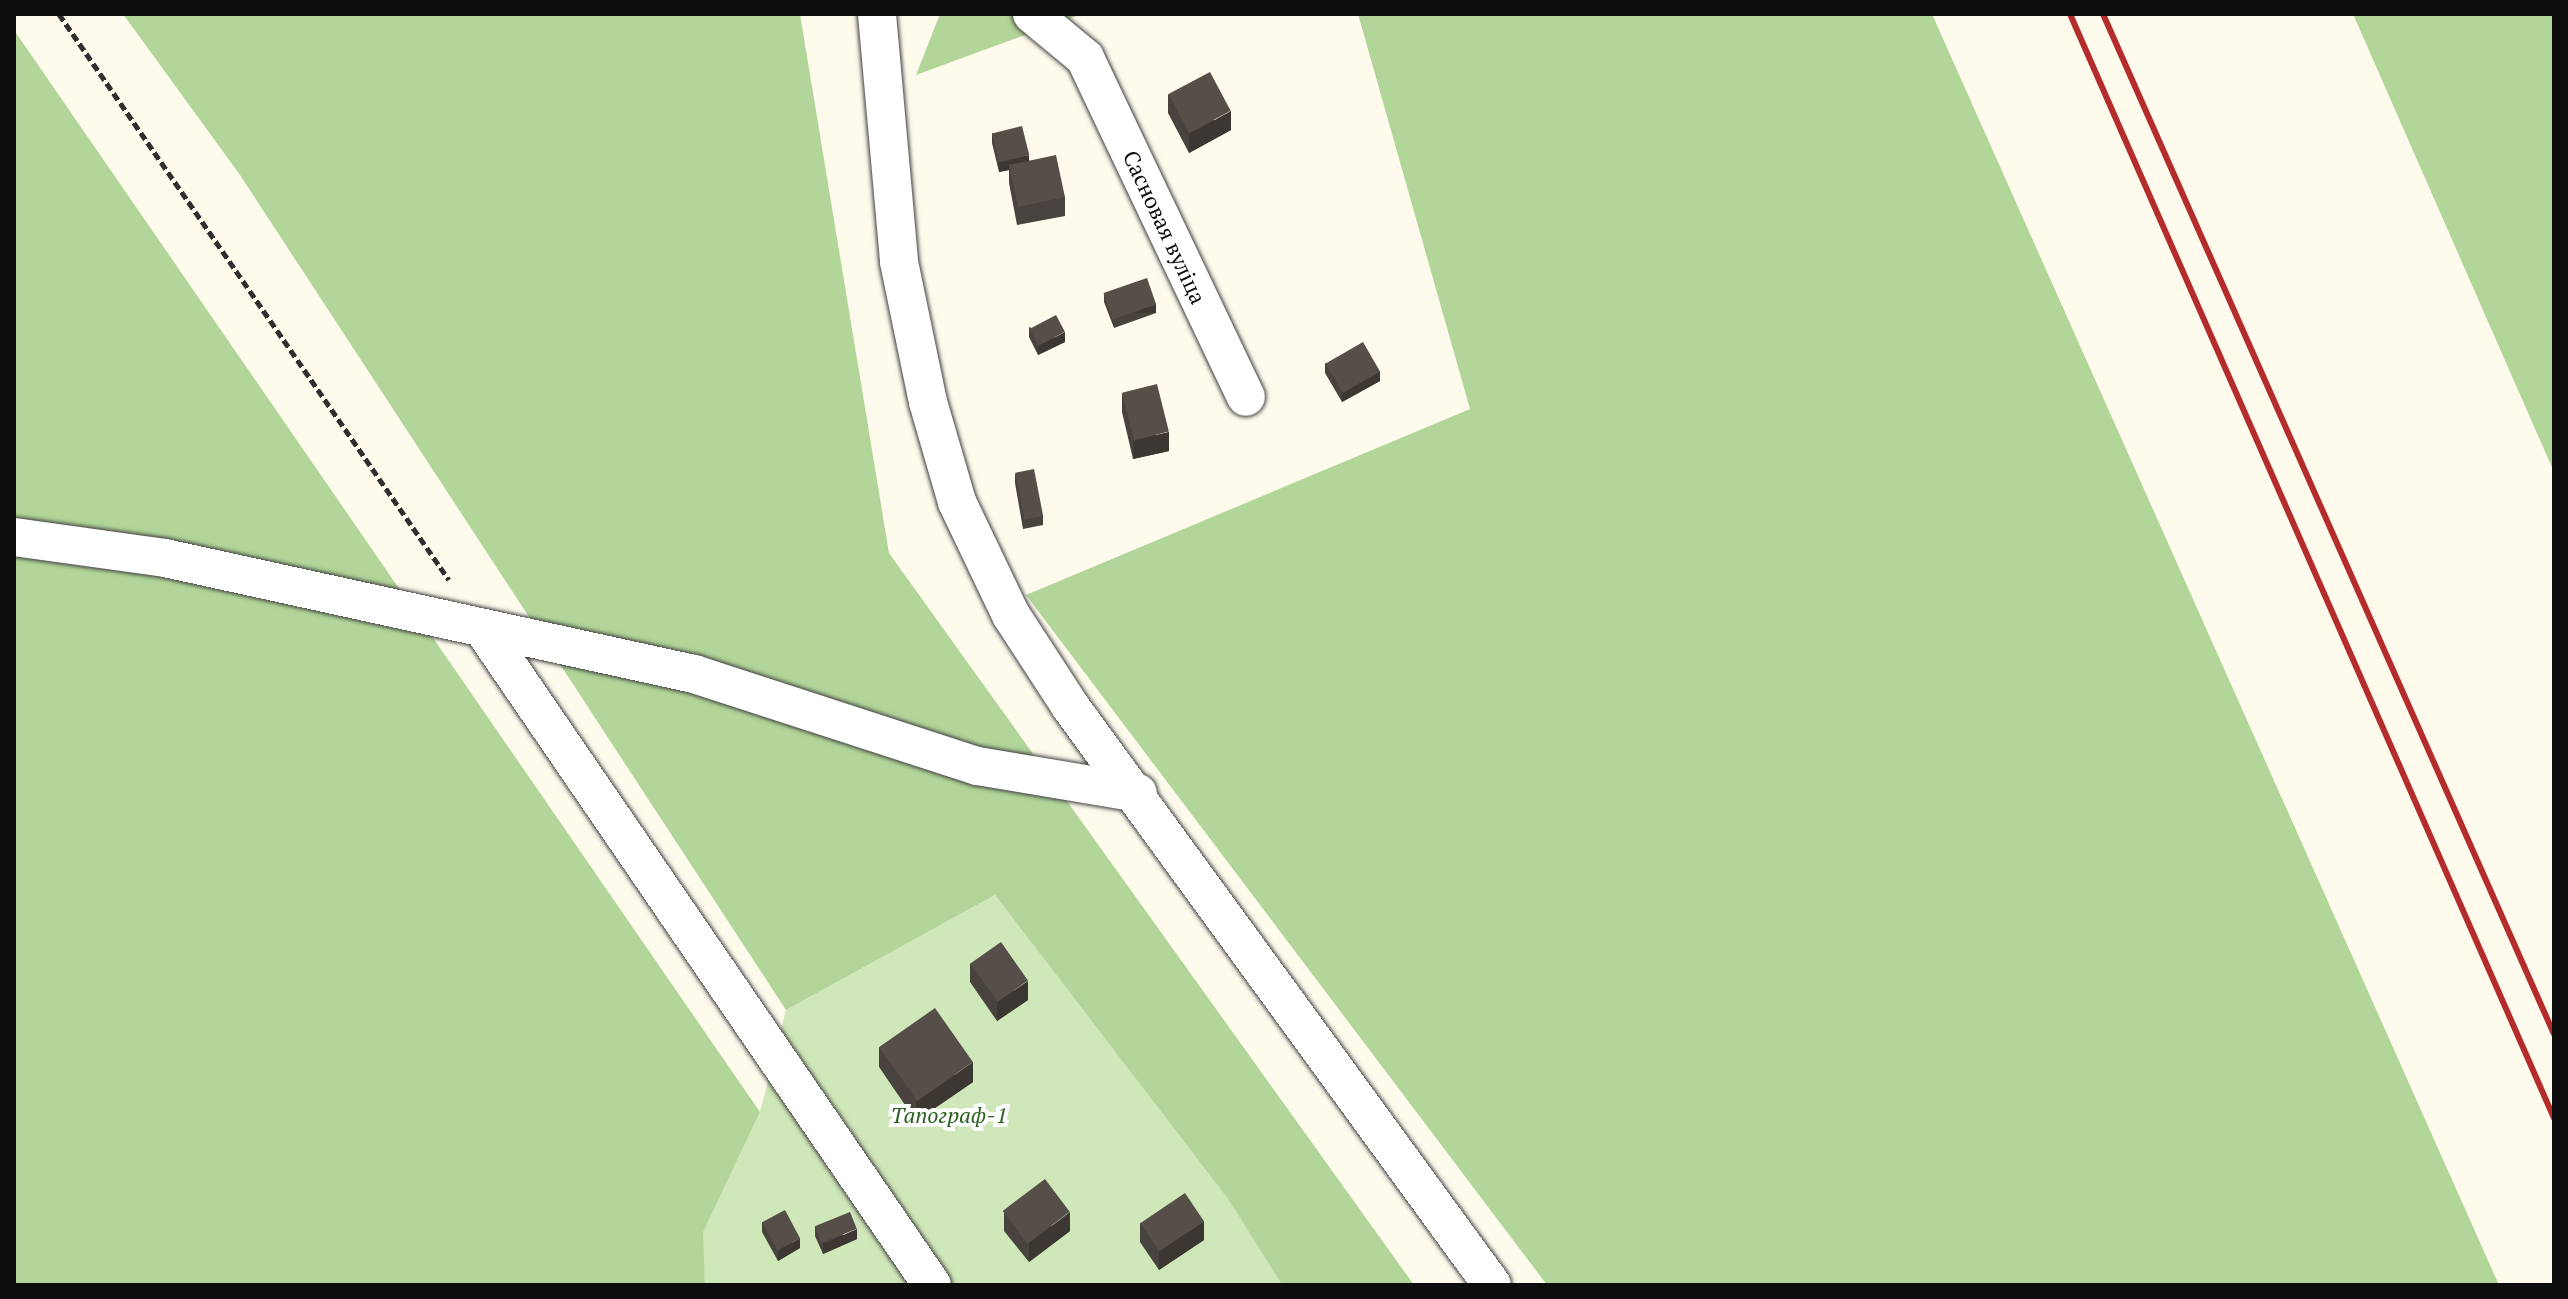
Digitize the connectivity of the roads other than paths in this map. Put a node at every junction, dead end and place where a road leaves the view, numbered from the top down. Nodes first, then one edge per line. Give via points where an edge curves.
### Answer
1 (877, 14) edge
2 (1032, 14) edge
3 (1246, 397) dead end
4 (14, 537) edge
5 (485, 632) junction
6 (1138, 793) junction
7 (932, 1285) edge
8 (1492, 1285) edge

1 - 6 street via 899,262 957,502 1011,615
2 - 3 street, Сасновая вуліца via 1085,58
4 - 5 street via 165,558
5 - 6 street via 694,674 977,766
5 - 7 street
6 - 8 street

